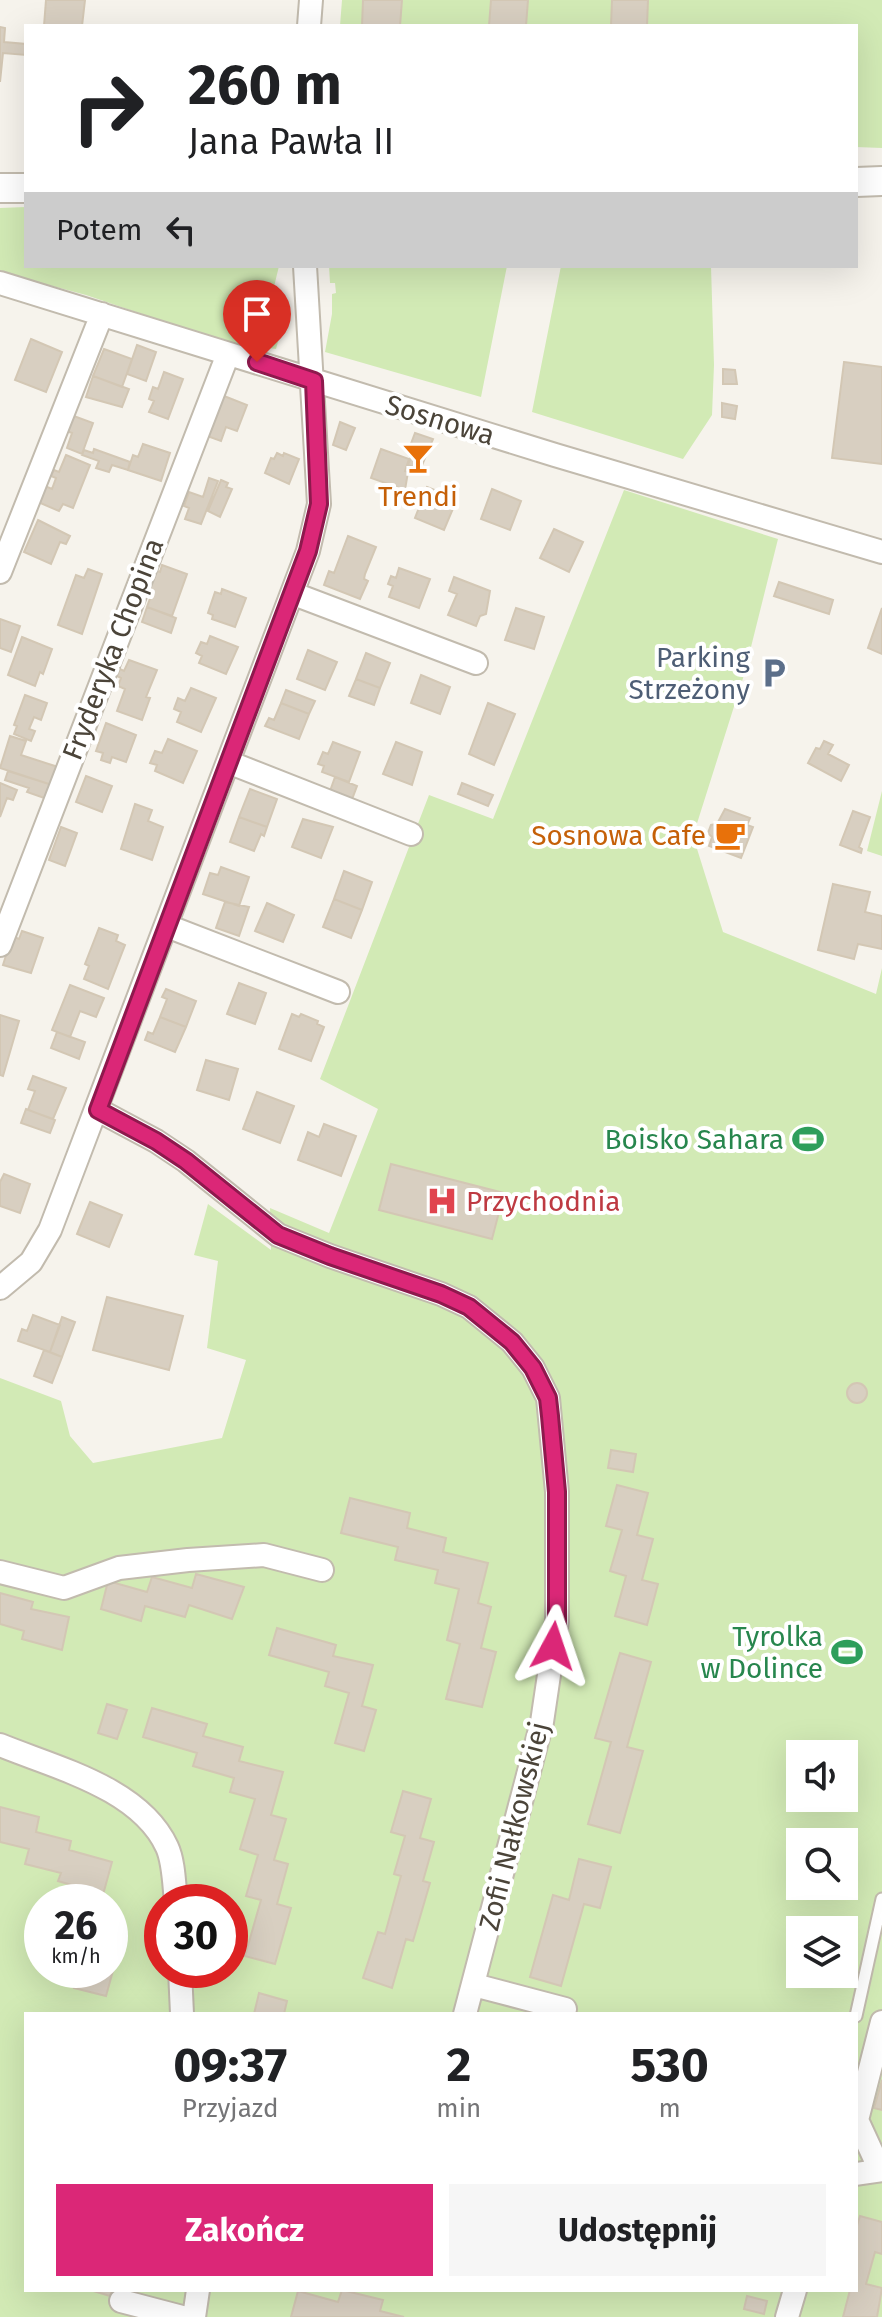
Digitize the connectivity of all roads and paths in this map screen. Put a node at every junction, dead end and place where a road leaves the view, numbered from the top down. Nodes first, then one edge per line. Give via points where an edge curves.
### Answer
1 (311, 0) edge
2 (309, 24) edge
3 (882, 181) edge
4 (858, 182) edge
5 (0, 188) edge
6 (24, 188) edge
7 (305, 268) edge
8 (0, 283) edge
9 (102, 314) junction
10 (228, 354) junction
11 (314, 381) junction
12 (882, 552) edge
13 (0, 572) edge
14 (294, 594) junction
15 (476, 663) dead end
16 (228, 762) junction
17 (411, 834) dead end
18 (167, 926) junction
19 (0, 945) edge
20 (338, 992) dead end
21 (98, 1110) junction
22 (0, 1288) edge
23 (322, 1570) dead end
24 (0, 1572) edge
25 (0, 1745) edge
26 (173, 1884) edge
27 (882, 1899) edge
28 (474, 1985) junction
29 (181, 1988) edge
30 (565, 2009) dead end
31 (182, 2012) edge
32 (466, 2012) edge
33 (857, 2012) edge
34 (882, 2022) edge
35 (858, 2114) edge
36 (858, 2120) edge
37 (881, 2170) edge
38 (858, 2174) edge
39 (198, 2292) edge
40 (794, 2292) edge
41 (121, 2301) dead end
42 (182, 2317) edge
43 (194, 2317) edge
44 (787, 2317) edge

1 - 2 street
3 - 4 street
5 - 6 street
7 - 11 street
8 - 9 street, Sosnowa
9 - 10 street, Sosnowa
9 - 13 street
10 - 11 street, Sosnowa
10 - 19 street, Fryderyka Chopina
11 - 12 street, Sosnowa
11 - 14 street via 319,504
14 - 15 street
14 - 16 street
16 - 17 street
16 - 18 street
18 - 20 street
18 - 21 street
21 - 22 street via 50,1230 31,1262
21 - 28 street, Zofii Nałkowskiej via 186,1161 278,1235 469,1307 512,1342 548,1398 557,1492 557,1621 542,1722
23 - 24 street via 264,1555 188,1560 119,1568 64,1588
25 - 26 street via 119,1795 151,1820 168,1849
27 - 33 lane
28 - 30 street
28 - 32 street, Zofii Nałkowskiej
29 - 31 street
34 - 35 street
36 - 37 street
37 - 38 street
39 - 43 street
40 - 44 street
41 - 42 street

